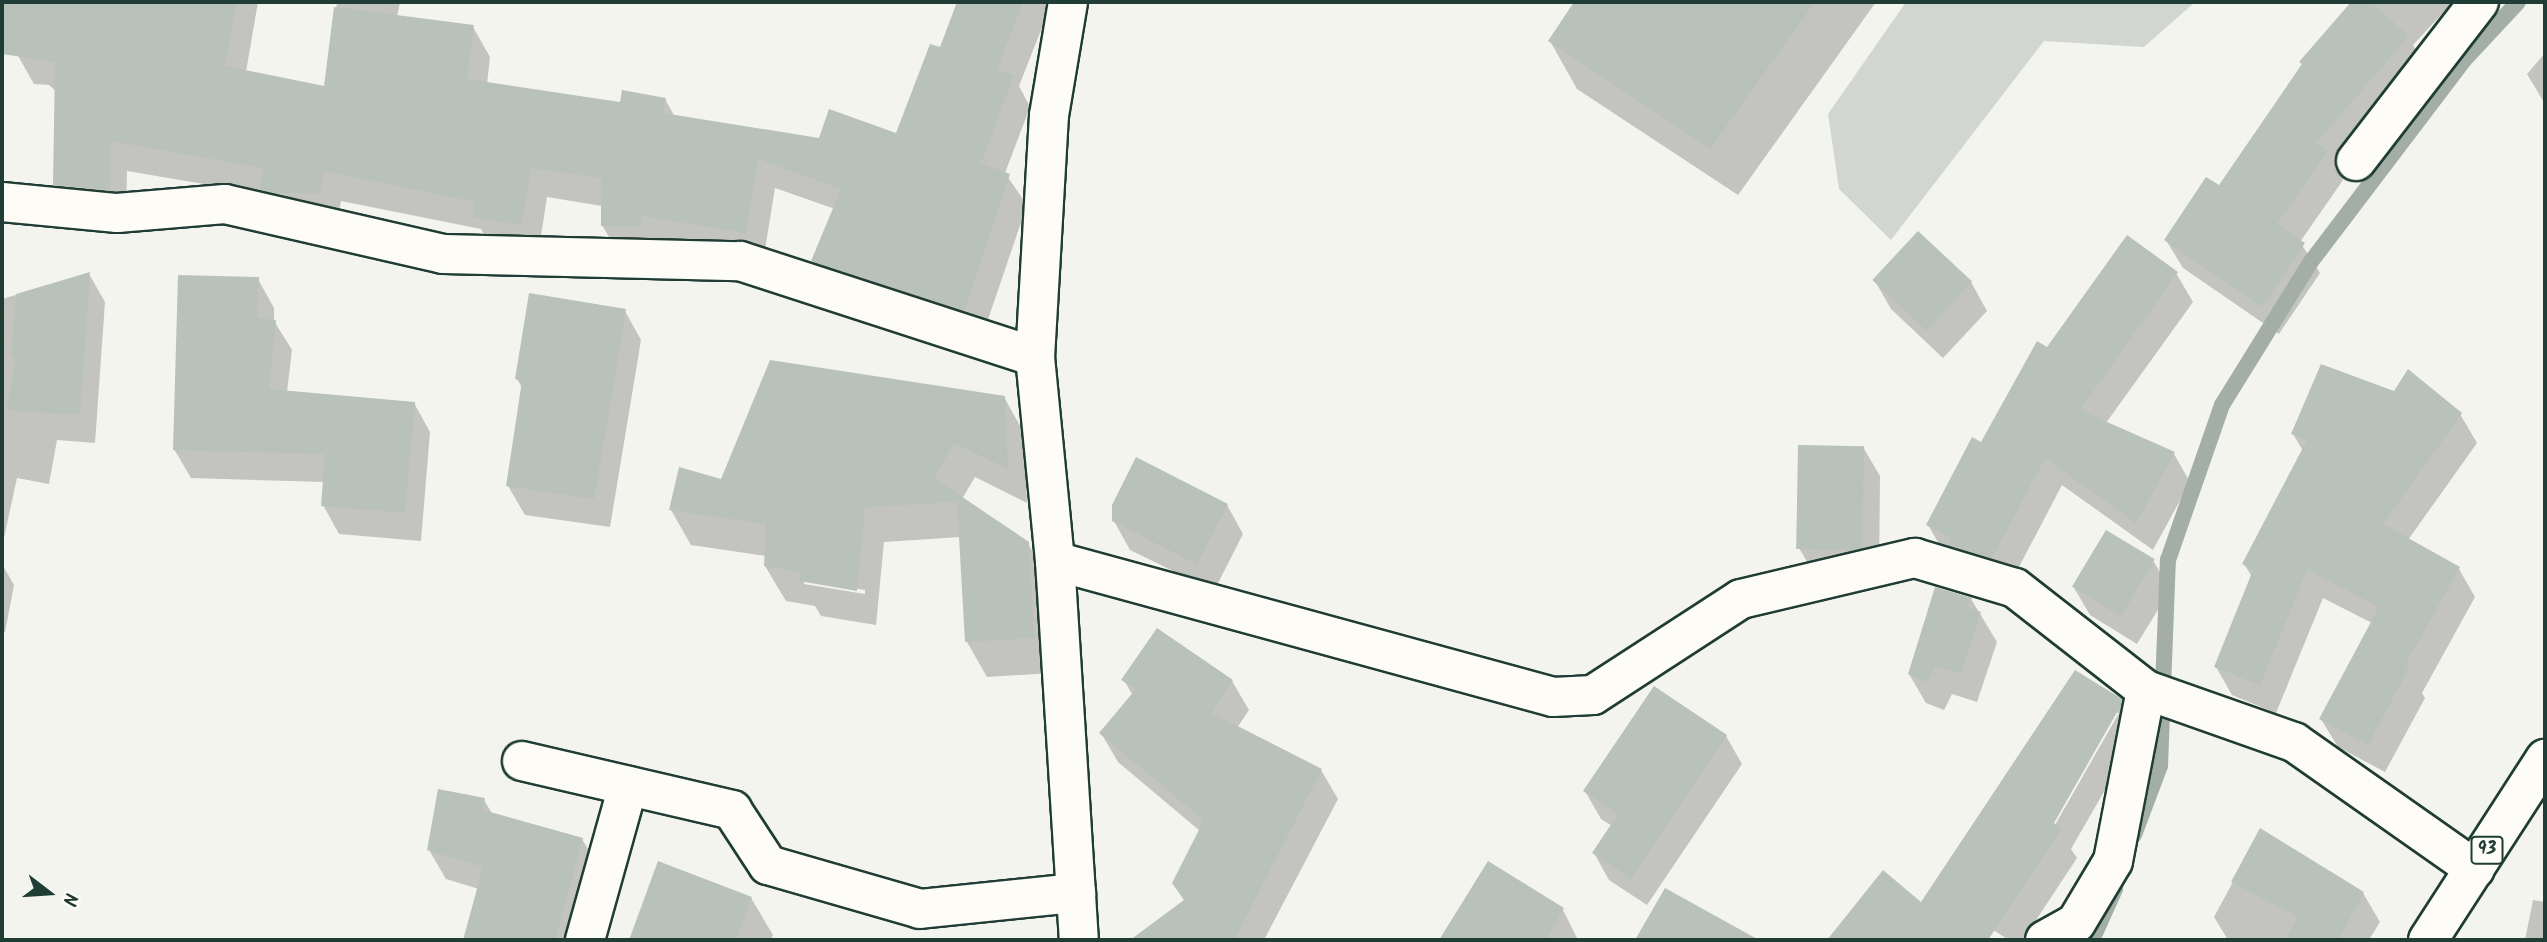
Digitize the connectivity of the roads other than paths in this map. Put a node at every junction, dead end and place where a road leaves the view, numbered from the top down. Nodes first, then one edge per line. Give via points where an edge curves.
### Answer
1 (1068, 2) edge
2 (2479, 2) edge
3 (2356, 161) dead end
4 (2, 202) edge
5 (1035, 357) junction
6 (1055, 561) junction
7 (2162, 695) junction
8 (2545, 759) edge
9 (522, 761) dead end
10 (628, 786) junction
11 (2475, 869) junction
12 (1076, 893) junction
13 (585, 940) edge
14 (1079, 940) edge
15 (2045, 940) edge
16 (2428, 940) edge

1 - 5 street via 1049,115
2 - 3 street
4 - 5 street via 117,213 225,204 443,254 740,261
5 - 6 street
6 - 7 street via 1553,697 1593,695 1741,599 1915,558 2015,588
6 - 12 street
7 - 11 street via 2294,742
7 - 15 street via 2113,861 2076,923
8 - 11 street, 93
9 - 10 street
10 - 12 street via 732,810 768,865 920,909
10 - 13 street
11 - 16 street, 93
12 - 14 street

